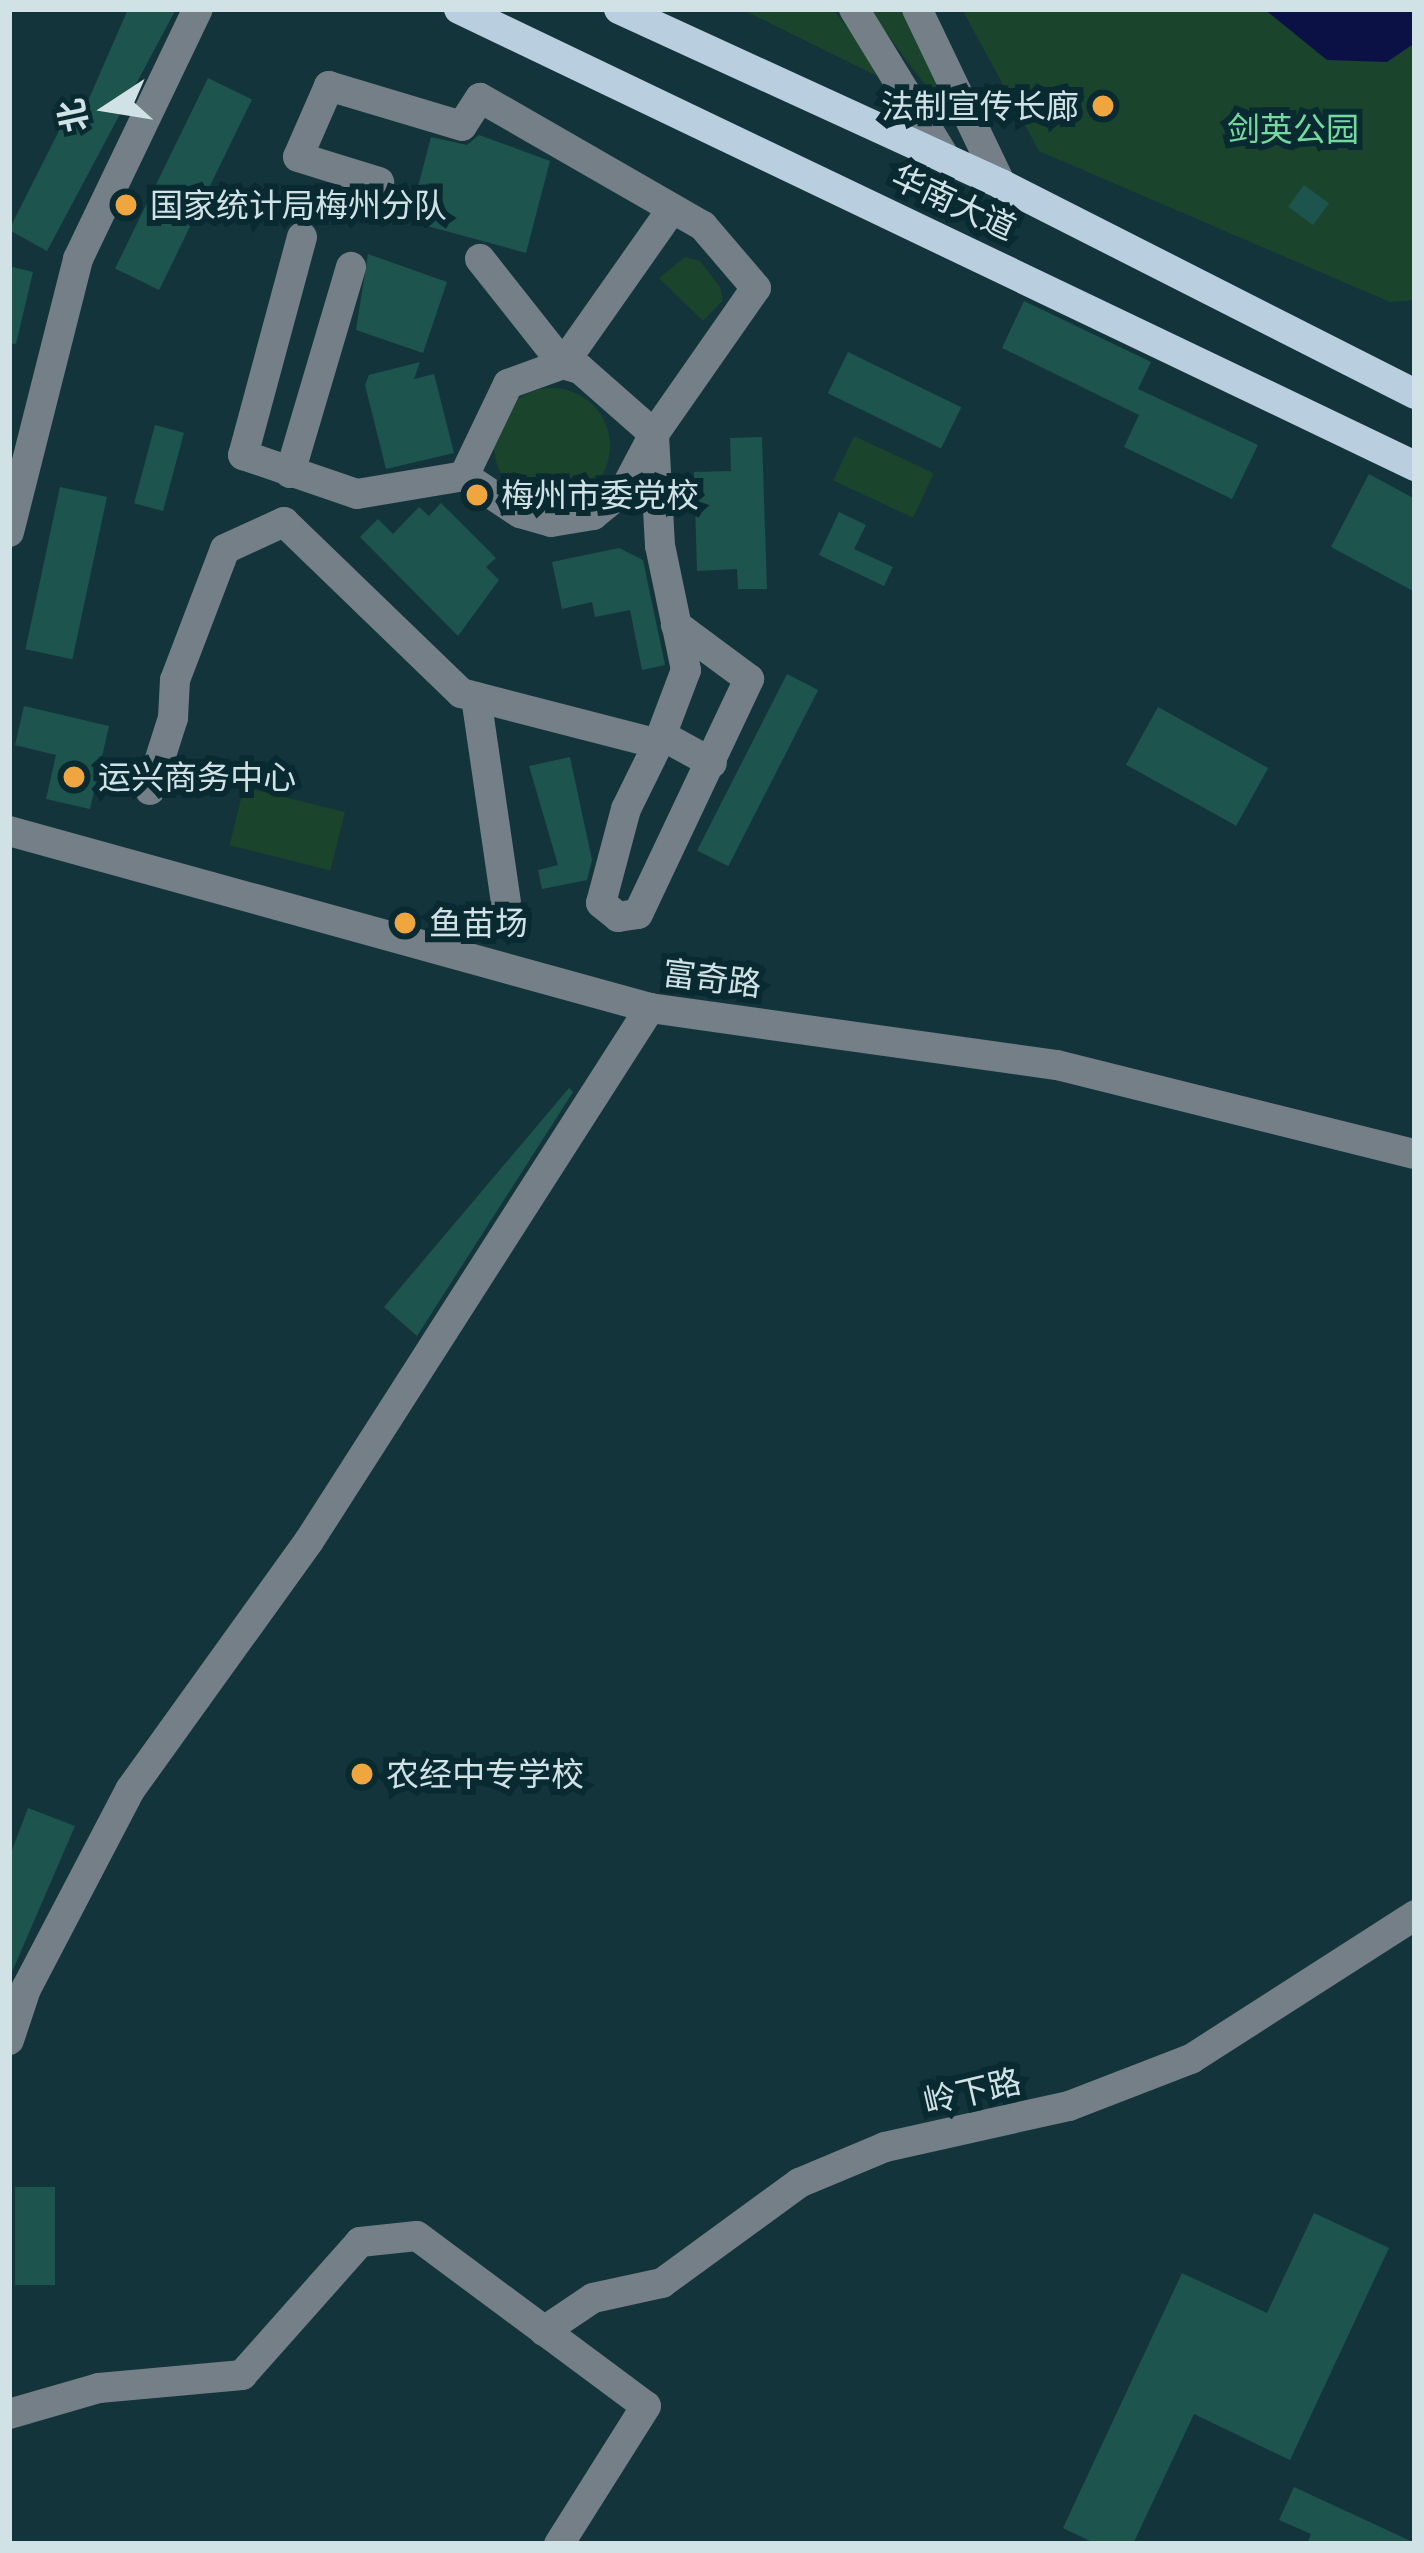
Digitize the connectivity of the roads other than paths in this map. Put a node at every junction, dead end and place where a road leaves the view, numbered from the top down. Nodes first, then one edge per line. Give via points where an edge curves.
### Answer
1 (198, 9) edge
2 (459, 9) edge
3 (619, 9) edge
4 (854, 9) edge
5 (917, 9) edge
6 (946, 159) junction
7 (379, 182) dead end
8 (1001, 184) junction
9 (672, 209) junction
10 (302, 237) dead end
11 (480, 260) dead end
12 (352, 267) dead end
13 (563, 364) junction
14 (1415, 394) edge
15 (654, 434) junction
16 (1415, 466) edge
17 (290, 472) junction
18 (464, 476) junction
19 (9, 532) edge
20 (676, 625) junction
21 (476, 697) junction
22 (660, 740) junction
23 (712, 764) junction
24 (150, 790) dead end
25 (9, 831) edge
26 (506, 903) dead end
27 (650, 1008) junction
28 (1415, 1154) edge
29 (1415, 1915) edge
30 (9, 2040) edge
31 (544, 2331) junction
32 (9, 2414) edge
33 (559, 2544) edge

1 - 19 street via 78,259
2 - 16 main road, 华南大道
3 - 6 main road, 华南大道
4 - 6 street
5 - 8 street
6 - 8 main road, 华南大道
7 - 9 street via 298,157 329,86 462,126 480,98
8 - 14 main road, 华南大道
9 - 13 street
9 - 15 street via 703,226 756,288
10 - 17 street via 243,455
11 - 13 street
12 - 17 street
13 - 15 street via 580,369
13 - 18 street via 508,384
15 - 18 street via 625,489 593,515 551,522 520,513
15 - 20 street via 660,546
17 - 18 street via 357,494
20 - 22 street via 686,670
20 - 23 street via 749,680
21 - 22 street
21 - 24 street via 461,693 284,522 225,549 175,680 173,718
21 - 26 street
22 - 23 street
22 - 23 street via 626,809 601,903 618,917 638,914
25 - 27 street, 富奇路
27 - 28 street, 富奇路 via 1057,1065
27 - 30 street via 309,1541 130,1790 26,1989
29 - 31 street, 岭下路 via 1191,2059 1069,2106 885,2147 800,2183 662,2283 593,2298
31 - 32 street via 417,2236 360,2242 242,2375 98,2389
31 - 33 street via 646,2406

